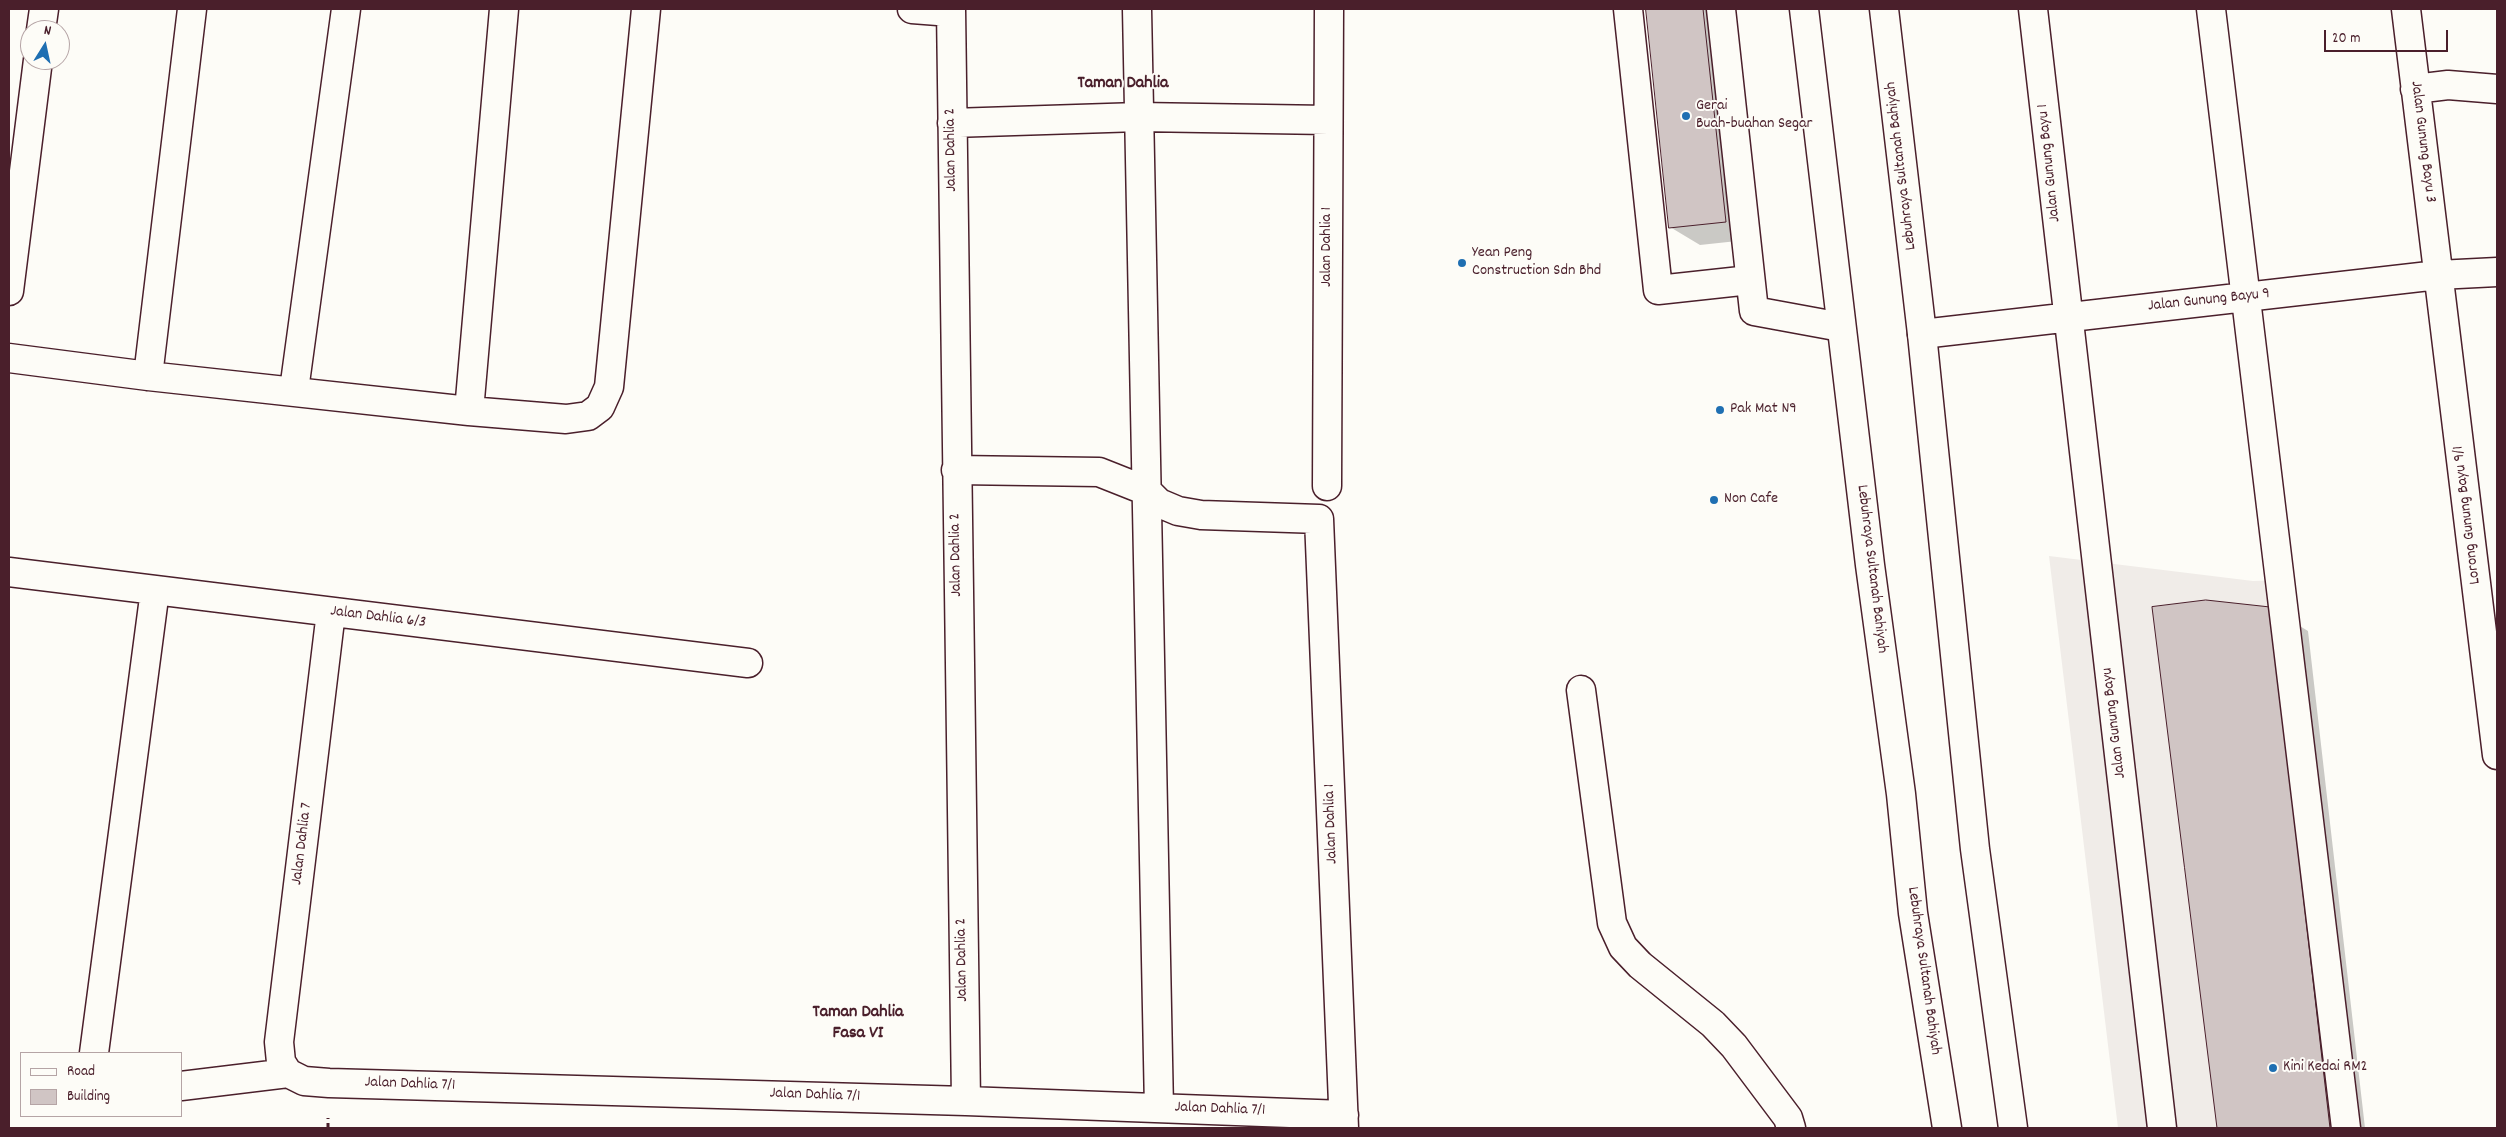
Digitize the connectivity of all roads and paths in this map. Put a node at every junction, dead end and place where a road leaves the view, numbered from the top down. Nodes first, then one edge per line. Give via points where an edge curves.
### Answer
1 (192, 9) edge
2 (346, 9) edge
3 (504, 9) edge
4 (646, 9) edge
5 (912, 9) edge
6 (1137, 9) edge
7 (1329, 9) edge
8 (1628, 9) edge
9 (1722, 9) edge
10 (1804, 9) edge
11 (1884, 9) edge
12 (2033, 9) edge
13 (2211, 9) edge
14 (2406, 9) edge
15 (951, 10) edge
16 (37, 70) edge
17 (2497, 89) edge
18 (2416, 90) junction
19 (1139, 117) junction
20 (1328, 120) junction
21 (952, 123) junction
22 (2497, 272) edge
23 (2438, 275) junction
24 (1750, 280) junction
25 (9, 291) edge
26 (2246, 297) junction
27 (2068, 317) junction
28 (1841, 327) junction
29 (1922, 334) junction
30 (9, 358) edge
31 (148, 376) junction
32 (294, 390) junction
33 (469, 411) junction
34 (956, 470) junction
35 (1327, 486) dead end
36 (1147, 491) junction
37 (9, 572) edge
38 (155, 590) junction
39 (331, 612) junction
40 (748, 663) dead end
41 (1581, 690) dead end
42 (2497, 755) edge
43 (94, 1052) edge
44 (288, 1073) junction
45 (182, 1086) edge
46 (966, 1101) junction
47 (1159, 1108) junction
48 (1344, 1121) edge
49 (1791, 1128) edge
50 (1946, 1128) edge
51 (2013, 1128) edge
52 (2162, 1128) edge
53 (2346, 1128) edge

1 - 31 street
2 - 32 street
3 - 33 street
4 - 33 street via 609,387 600,407 588,416 566,419
5 - 15 street
6 - 19 street
7 - 20 street, Jalan Dahlia 1
8 - 24 street via 1658,290
9 - 24 street
10 - 28 street, Lebuhraya Sultanah Bahiyah
11 - 29 street, Lebuhraya Sultanah Bahiyah
12 - 27 street, Jalan Gunung Bayu 1
13 - 26 street
14 - 18 street, Jalan Gunung Bayu 3
15 - 21 street, Jalan Dahlia 2
16 - 25 street
17 - 18 street via 2448,85
18 - 23 street, Jalan Gunung Bayu 3
19 - 20 street
19 - 21 street
19 - 36 street
20 - 35 street, Jalan Dahlia 1
21 - 34 street, Jalan Dahlia 2
22 - 23 street, Jalan Gunung Bayu 9
23 - 26 street, Jalan Gunung Bayu 9
23 - 42 street, Lorong Gunung Bayu 9/1
24 - 28 street via 1754,311
26 - 27 street, Jalan Gunung Bayu 9
26 - 53 street
27 - 29 street, Jalan Gunung Bayu 9
27 - 52 street, Jalan Gunung Bayu
28 - 50 street, Lebuhraya Sultanah Bahiyah via 1914,913
29 - 51 street, Lebuhraya Sultanah Bahiyah via 1975,849
30 - 31 street
31 - 32 street
32 - 33 street
34 - 36 street via 1099,472
34 - 46 street, Jalan Dahlia 2
36 - 47 street
36 - 48 street, Jalan Dahlia 1 via 1159,503 1201,515 1319,519
37 - 38 street, Jalan Dahlia 6/3
38 - 39 street, Jalan Dahlia 6/3
38 - 43 street
39 - 40 street, Jalan Dahlia 6/3
39 - 44 street, Jalan Dahlia 7 via 279,1042 281,1062
41 - 49 street via 1612,923 1623,947 1734,1046 1788,1118
44 - 45 street
44 - 46 street, Jalan Dahlia 7/1 via 304,1081 329,1083
46 - 47 street, Jalan Dahlia 7/1
47 - 48 street, Jalan Dahlia 7/1

